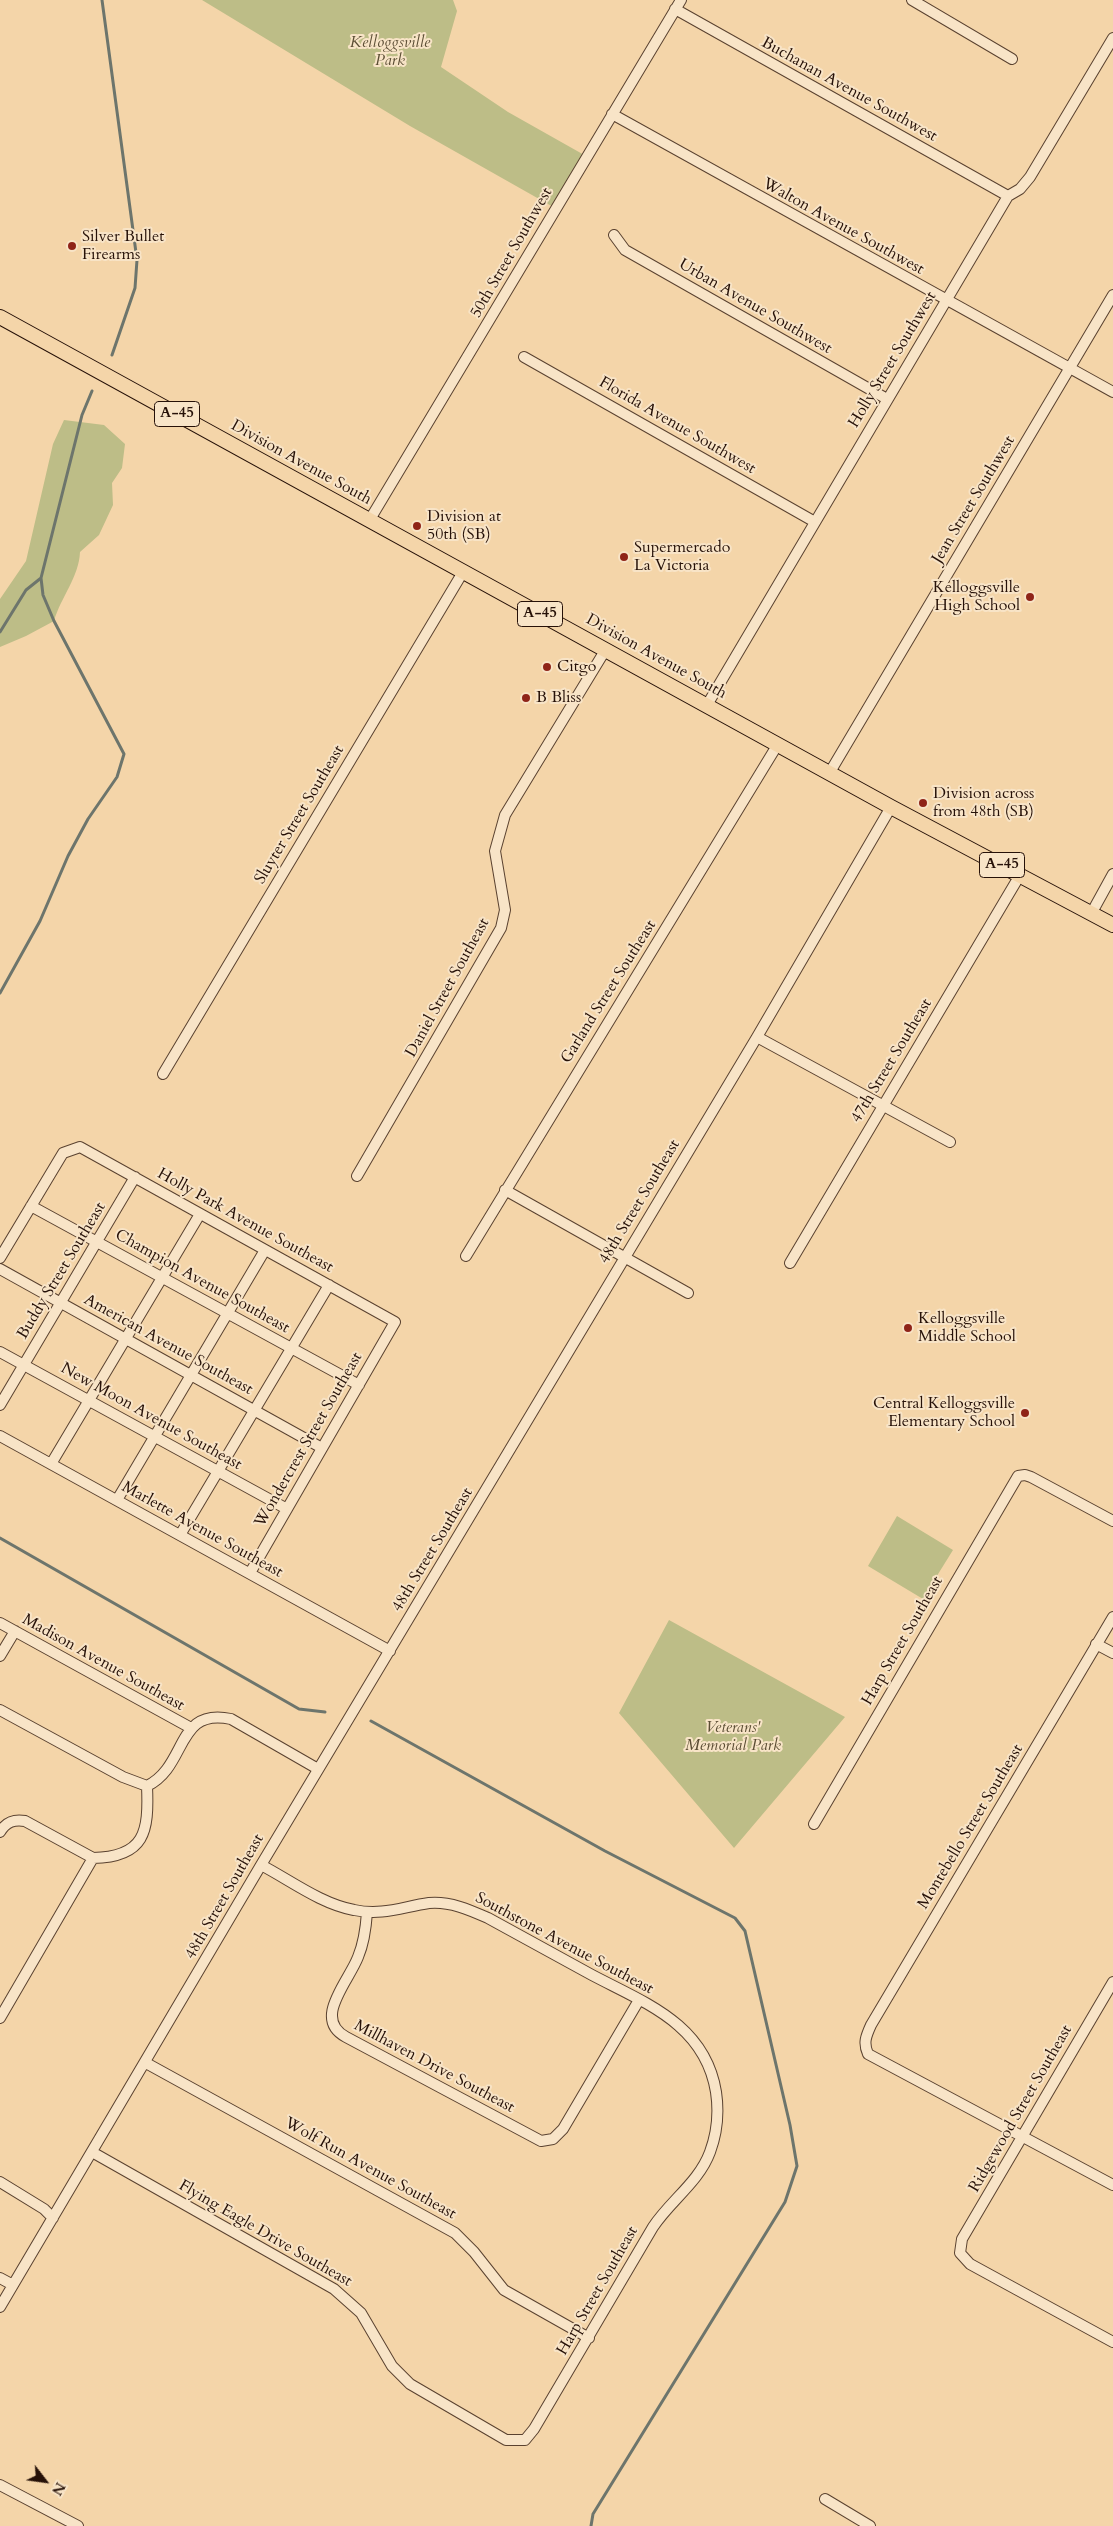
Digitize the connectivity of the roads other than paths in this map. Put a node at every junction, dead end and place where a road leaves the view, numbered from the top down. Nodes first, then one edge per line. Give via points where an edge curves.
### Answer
1 (681, 0) edge
2 (912, 0) edge
3 (675, 9) junction
4 (1113, 38) edge
5 (1012, 59) dead end
6 (612, 114) junction
7 (1008, 196) junction
8 (614, 235) dead end
9 (1113, 295) edge
10 (946, 301) junction
11 (0, 316) edge
12 (524, 357) dead end
13 (1069, 368) junction
14 (1113, 392) edge
15 (887, 399) junction
16 (369, 521) junction
17 (815, 522) junction
18 (463, 572) junction
19 (606, 649) junction
20 (706, 705) junction
21 (778, 744) junction
22 (830, 772) junction
23 (891, 807) junction
24 (1020, 874) junction
25 (1113, 874) edge
26 (1091, 914) junction
27 (1113, 926) edge
28 (757, 1037) junction
29 (163, 1074) dead end
30 (883, 1105) junction
31 (950, 1142) dead end
32 (357, 1176) dead end
33 (135, 1177) junction
34 (505, 1190) junction
35 (31, 1206) junction
36 (200, 1214) junction
37 (97, 1242) junction
38 (265, 1250) junction
39 (466, 1256) dead end
40 (625, 1256) junction
41 (0, 1258) edge
42 (790, 1263) dead end
43 (0, 1269) edge
44 (162, 1278) junction
45 (329, 1285) junction
46 (688, 1293) dead end
47 (61, 1302) junction
48 (228, 1313) junction
49 (395, 1322) joint
50 (126, 1339) junction
51 (291, 1348) junction
52 (0, 1352) edge
53 (24, 1365) junction
54 (191, 1375) junction
55 (358, 1385) junction
56 (89, 1401) junction
57 (0, 1405) edge
58 (254, 1410) junction
59 (0, 1436) edge
60 (154, 1436) junction
61 (322, 1448) junction
62 (51, 1464) junction
63 (218, 1471) junction
64 (116, 1500) junction
65 (287, 1509) junction
66 (1113, 1521) edge
67 (180, 1535) junction
68 (250, 1574) junction
69 (1113, 1617) edge
70 (0, 1623) edge
71 (15, 1631) junction
72 (1096, 1644) junction
73 (390, 1651) junction
74 (1113, 1653) edge
75 (0, 1656) edge
76 (0, 1710) edge
77 (191, 1728) junction
78 (318, 1769) junction
79 (147, 1786) junction
80 (814, 1824) dead end
81 (0, 1832) edge
82 (93, 1858) junction
83 (261, 1864) junction
84 (367, 1912) junction
85 (1113, 1982) edge
86 (639, 2000) junction
87 (0, 2018) edge
88 (146, 2063) junction
89 (1021, 2136) junction
90 (92, 2152) junction
91 (705, 2163) joint
92 (0, 2182) edge
93 (1113, 2185) edge
94 (53, 2218) junction
95 (0, 2278) edge
96 (13, 2285) junction
97 (0, 2307) edge
98 (589, 2338) junction
99 (1113, 2342) edge
100 (525, 2440) joint
101 (0, 2485) edge
102 (825, 2499) dead end
103 (78, 2526) edge
104 (870, 2526) edge

1 - 3 street, 50th Street Southwest
2 - 5 street
3 - 6 street, 50th Street Southwest
3 - 7 street, Buchanan Avenue Southwest
4 - 7 street, Holly Street Southwest via 1030,177
6 - 10 street, Walton Avenue Southwest
6 - 16 street, 50th Street Southwest
7 - 10 street, Holly Street Southwest
8 - 15 street, Urban Avenue Southwest via 625,250
9 - 13 street, Jean Street Southwest
10 - 13 street, Walton Avenue Southwest
10 - 15 street, Holly Street Southwest
11 - 16 main road, Division Avenue South / A-45
12 - 17 street, Florida Avenue Southwest
13 - 14 street, Walton Avenue Southwest
13 - 22 street, Jean Street Southwest
15 - 17 street, Holly Street Southwest
16 - 18 main road, Division Avenue South / A-45
17 - 20 street, Holly Street Southwest
18 - 19 main road, Division Avenue South / A-45
18 - 29 street, Sluyter Street Southeast
19 - 20 main road, Division Avenue South / A-45
19 - 32 street, Daniel Street Southeast via 505,815 495,851 505,910 501,928
20 - 21 main road, Division Avenue South / A-45
21 - 22 main road, Division Avenue South / A-45
21 - 34 street, Garland Street Southeast
22 - 23 main road, Division Avenue South / A-45
23 - 24 main road, Division Avenue South / A-45
23 - 28 street, 48th Street Southeast
24 - 26 main road, Division Avenue South / A-45
24 - 30 street, 47th Street Southeast
25 - 26 street
26 - 27 main road, Division Avenue South / A-45
28 - 30 street
28 - 40 street, 48th Street Southeast
30 - 31 street
30 - 42 street, 47th Street Southeast
33 - 35 street, Holly Park Avenue Southeast via 80,1147 62,1153
33 - 36 street, Holly Park Avenue Southeast
33 - 37 street, Buddy Street Southeast
34 - 39 street, Garland Street Southeast
34 - 40 street
35 - 37 street, Champion Avenue Southeast
35 - 41 street
36 - 38 street, Holly Park Avenue Southeast
36 - 44 street
37 - 44 street, Champion Avenue Southeast
37 - 47 street, Buddy Street Southeast
38 - 45 street, Holly Park Avenue Southeast
38 - 48 street
40 - 46 street
40 - 73 street, 48th Street Southeast
43 - 47 street, American Avenue Southeast
44 - 48 street, Champion Avenue Southeast
44 - 50 street
45 - 49 street, Holly Park Avenue Southeast
45 - 51 street
47 - 50 street, American Avenue Southeast
47 - 53 street, Buddy Street Southeast
48 - 51 street, Champion Avenue Southeast
48 - 54 street
49 - 55 street, Wondercrest Street Southeast
50 - 54 street, American Avenue Southeast
50 - 56 street
51 - 55 street, Champion Avenue Southeast
51 - 58 street
52 - 53 street, New Moon Avenue Southeast
53 - 56 street, New Moon Avenue Southeast
53 - 57 street, Buddy Street Southeast
54 - 58 street, American Avenue Southeast
54 - 60 street
55 - 61 street, Wondercrest Street Southeast
56 - 60 street, New Moon Avenue Southeast
56 - 62 street
58 - 61 street, American Avenue Southeast
58 - 63 street
59 - 62 street, Marlette Avenue Southeast
60 - 63 street, New Moon Avenue Southeast
60 - 64 street
61 - 65 street, Wondercrest Street Southeast
62 - 64 street, Marlette Avenue Southeast
63 - 65 street, New Moon Avenue Southeast
63 - 67 street
64 - 67 street, Marlette Avenue Southeast
65 - 68 street, Wondercrest Street Southeast
66 - 80 street, Harp Street Southeast via 1031,1477 1021,1475
67 - 68 street, Marlette Avenue Southeast
68 - 73 street, Marlette Avenue Southeast
69 - 72 street, Montebello Street Southeast
70 - 71 street, Madison Avenue Southeast
71 - 75 street
71 - 77 street, Madison Avenue Southeast
72 - 74 street
72 - 89 street, Montebello Street Southeast via 866,2036 868,2054
73 - 78 street, 48th Street Southeast
76 - 79 street via 123,1777
77 - 78 street via 209,1716 231,1719
77 - 79 street via 163,1774
78 - 83 street, 48th Street Southeast
79 - 82 street via 147,1825 141,1838 131,1849 115,1858
81 - 82 street via 14,1820 25,1821
82 - 87 street
83 - 84 street, Southstone Avenue Southeast via 332,1903
83 - 88 street, 48th Street Southeast
84 - 86 street, Southstone Avenue Southeast via 400,1911 430,1903 465,1908
84 - 86 street, Millhaven Drive Southeast via 359,1956 332,2009 332,2023 336,2029 537,2139 553,2139 568,2122
85 - 89 street, Ridgewood Street Southeast
86 - 91 street, Southstone Avenue Southeast via 687,2032 712,2071 718,2107 714,2142
88 - 90 street, 48th Street Southeast
88 - 98 street, Wolf Run Avenue Southeast via 455,2233 504,2290
89 - 93 street
89 - 99 street, Ridgewood Street Southeast via 962,2239 960,2253 970,2264
90 - 94 street, 48th Street Southeast
90 - 100 street, Flying Eagle Drive Southeast via 334,2289 362,2313 392,2366 410,2384 506,2440
91 - 98 street, Harp Street Southeast via 663,2211
92 - 94 street
94 - 96 street, 48th Street Southeast
95 - 96 street
96 - 97 street, 48th Street Southeast
98 - 100 street, Harp Street Southeast
101 - 103 street
102 - 104 street

